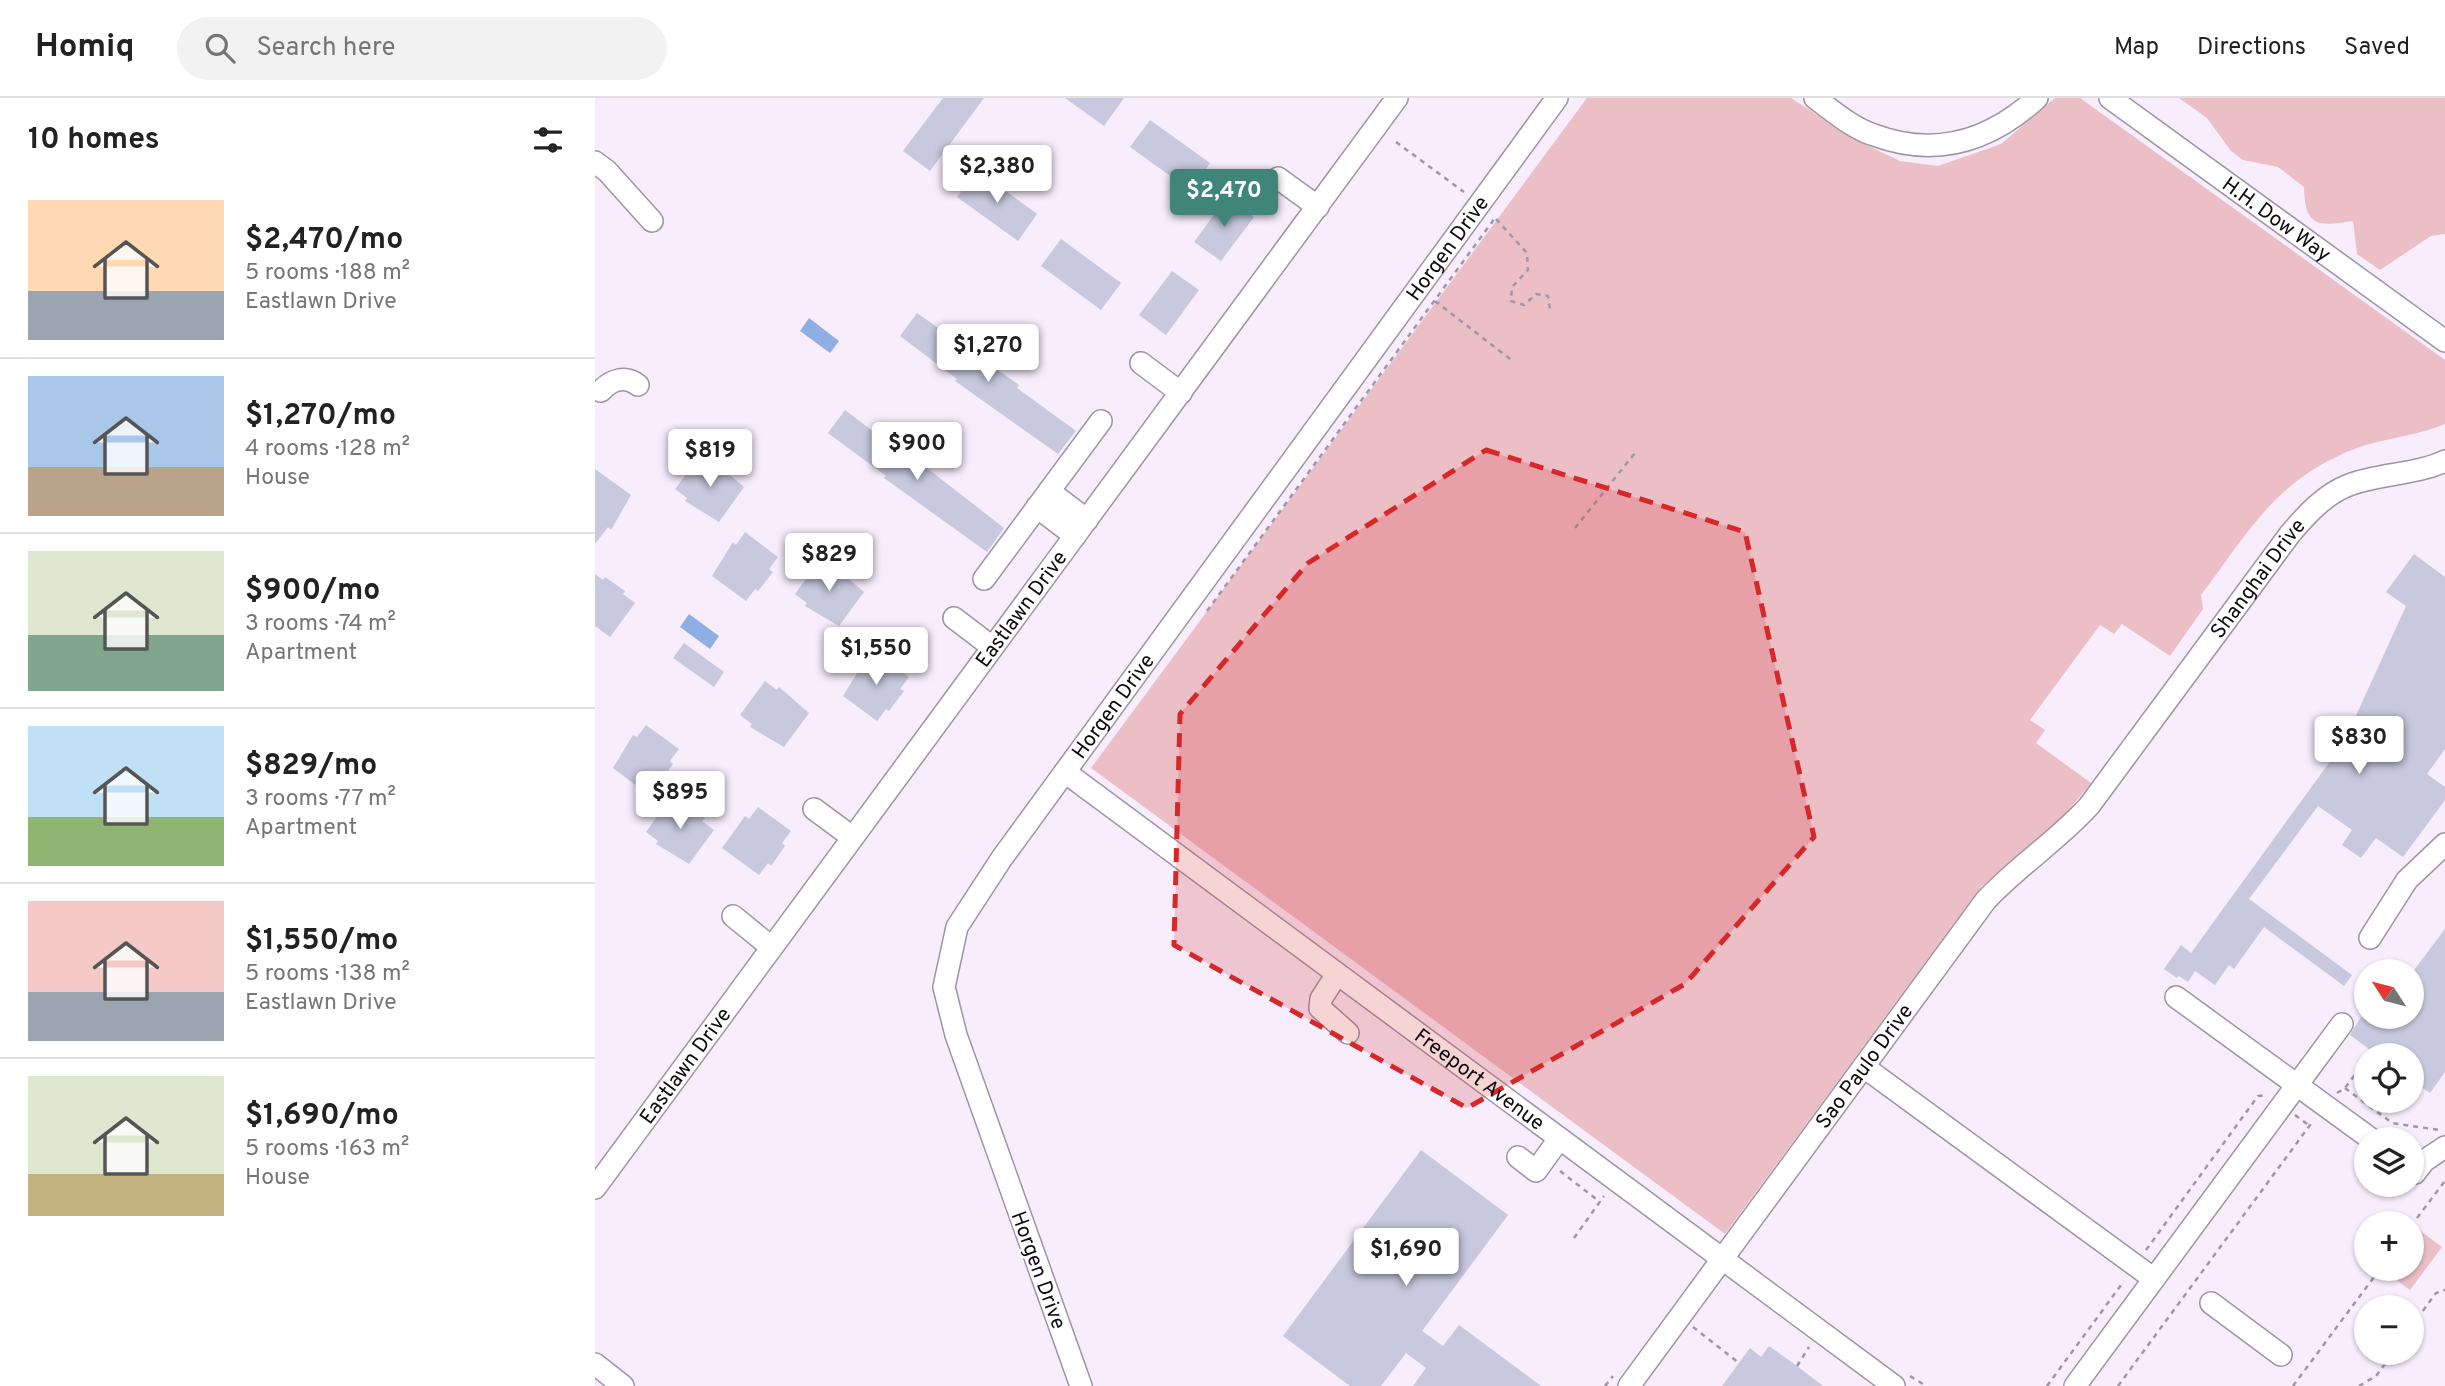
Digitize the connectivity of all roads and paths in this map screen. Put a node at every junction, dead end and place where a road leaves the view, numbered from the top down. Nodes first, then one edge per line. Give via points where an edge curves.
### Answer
1 (1397, 98) edge
2 (1557, 98) edge
3 (1815, 98) edge
4 (2037, 98) edge
5 (2110, 98) edge
6 (1396, 142) dead end
7 (595, 162) edge
8 (1278, 178) dead end
9 (1318, 208) junction
10 (1487, 211) junction
11 (652, 221) dead end
12 (1435, 302) junction
13 (1551, 309) dead end
14 (2445, 341) edge
15 (1514, 362) dead end
16 (1141, 363) dead end
17 (638, 385) dead end
18 (601, 391) dead end
19 (1181, 393) junction
20 (1101, 421) dead end
21 (1635, 453) dead end
22 (2445, 461) edge
23 (1043, 499) junction
24 (1081, 528) junction
25 (1575, 528) dead end
26 (984, 579) dead end
27 (1205, 615) dead end
28 (954, 618) dead end
29 (992, 647) junction
30 (2119, 766) joint
31 (1065, 772) junction
32 (814, 809) dead end
33 (852, 837) junction
34 (2445, 844) edge
35 (733, 916) dead end
36 (2370, 938) dead end
37 (771, 947) junction
38 (1337, 974) junction
39 (2176, 997) dead end
40 (2341, 1024) dead end
41 (1348, 1033) dead end
42 (1864, 1067) junction
43 (2354, 1076) edge
44 (2298, 1085) junction
45 (2345, 1088) junction
46 (2258, 1096) dead end
47 (2325, 1105) junction
48 (2355, 1127) edge
49 (2445, 1131) edge
50 (1559, 1139) junction
51 (2445, 1147) edge
52 (1518, 1157) dead end
53 (2424, 1161) edge
54 (1551, 1165) dead end
55 (1616, 1181) junction
56 (2445, 1181) edge
57 (595, 1188) edge
58 (1600, 1202) junction
59 (2423, 1211) edge
60 (1574, 1238) dead end
61 (1721, 1259) junction
62 (2136, 1265) junction
63 (2154, 1279) junction
64 (2371, 1281) edge
65 (2445, 1290) edge
66 (2211, 1303) dead end
67 (2424, 1309) edge
68 (1679, 1317) junction
69 (2281, 1355) dead end
70 (1738, 1363) dead end
71 (595, 1364) edge
72 (2384, 1365) edge
73 (623, 1386) edge
74 (1081, 1386) edge
75 (1629, 1386) edge
76 (1894, 1386) edge
77 (2047, 1386) edge
78 (2075, 1386) edge
79 (2118, 1386) edge
80 (2293, 1386) edge
81 (2359, 1386) edge

1 - 9 street, Eastlawn Drive
2 - 10 street, Horgen Drive
3 - 4 street via 1873,135 1935,146 1978,138 2014,119
5 - 14 street, H.H. Dow Way
6 - 10 path
7 - 11 street
8 - 9 street
9 - 19 street, Eastlawn Drive
10 - 12 path
10 - 13 path via 1527,253 1528,270 1512,287 1511,301 1524,305 1536,294 1548,296
10 - 31 street, Horgen Drive
12 - 15 path
12 - 27 path
16 - 19 street
17 - 18 street via 617,380
19 - 24 street, Eastlawn Drive
20 - 23 street
21 - 25 path
22 - 30 street, Shanghai Drive via 2348,485 2317,505 2290,534
23 - 24 street
23 - 26 street
24 - 29 street, Eastlawn Drive
28 - 29 street
29 - 33 street, Eastlawn Drive
30 - 42 street, Sao Paulo Drive via 2073,824 1986,900
31 - 38 street, Freeport Avenue
31 - 74 street, Horgen Drive via 957,927 944,987 990,1138
32 - 33 street
33 - 37 street, Eastlawn Drive
34 - 36 street via 2407,880
35 - 37 street
37 - 57 street, Eastlawn Drive
38 - 41 street via 1320,1008
38 - 50 street, Freeport Avenue
39 - 44 street
40 - 44 street
42 - 61 street, Sao Paulo Drive
42 - 62 street
43 - 45 path
44 - 47 street
44 - 63 street
45 - 47 path
45 - 49 path via 2392,1123
46 - 62 path
47 - 48 street
47 - 79 path
50 - 52 street via 1536,1171
50 - 55 street, Freeport Avenue
51 - 53 street
54 - 58 path
55 - 58 path
55 - 61 street, Freeport Avenue
56 - 59 path
58 - 60 path
61 - 68 street, Sao Paulo Drive
61 - 76 street, Freeport Avenue
62 - 63 street
62 - 77 path
63 - 78 street
64 - 80 path
65 - 67 path via 2436,1293
66 - 69 street
68 - 70 path
68 - 75 street, Sao Paulo Drive
71 - 73 street
72 - 81 path

